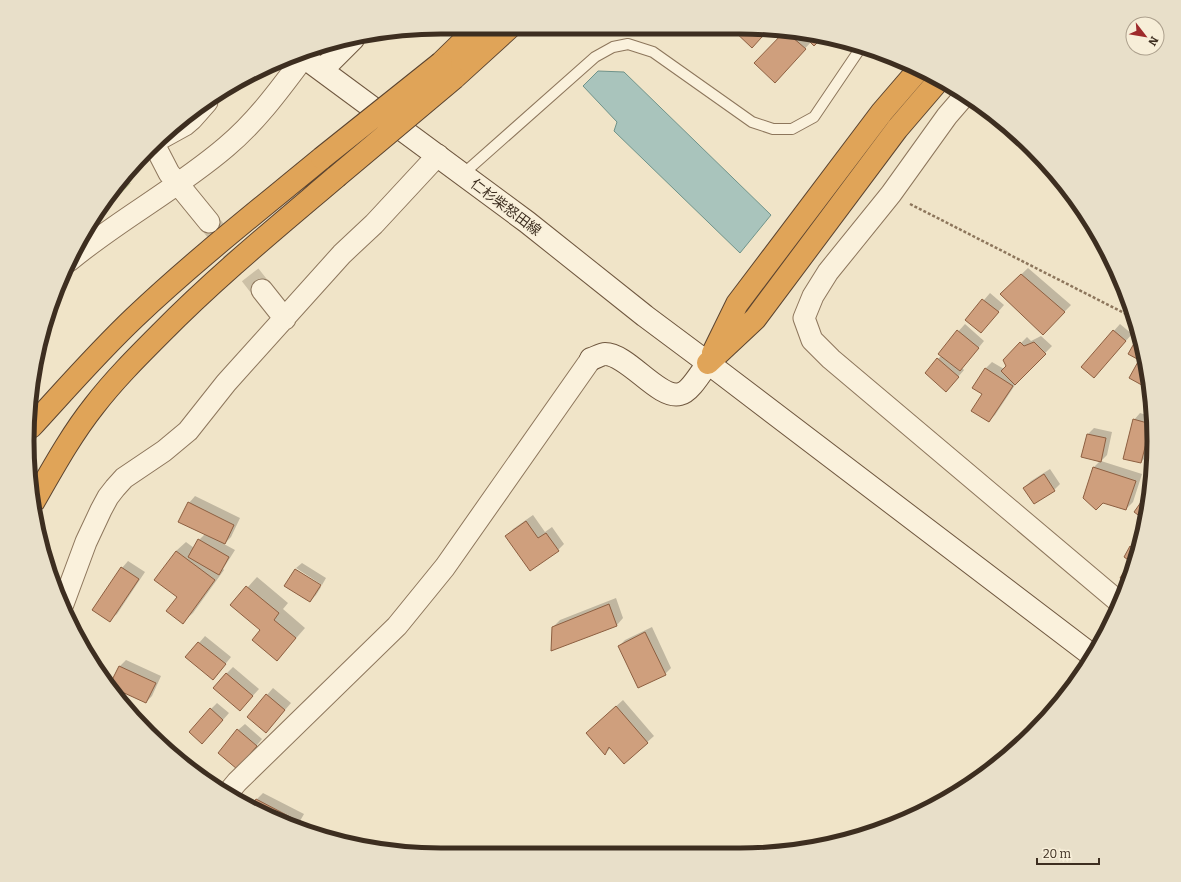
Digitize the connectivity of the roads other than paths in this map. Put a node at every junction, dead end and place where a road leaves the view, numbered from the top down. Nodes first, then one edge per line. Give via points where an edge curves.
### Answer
1 (473, 34) edge
2 (500, 34) edge
3 (346, 46) edge
4 (858, 52) edge
5 (305, 58) edge
6 (299, 60) edge
7 (322, 70) junction
8 (447, 70) junction
9 (915, 74) edge
10 (935, 84) edge
11 (961, 100) edge
12 (193, 118) edge
13 (184, 125) edge
14 (157, 150) edge
15 (438, 155) junction
16 (462, 174) junction
17 (176, 183) junction
18 (209, 222) tunnel mouth
19 (81, 251) edge
20 (262, 290) tunnel mouth
21 (285, 319) junction
22 (591, 359) joint
23 (708, 363) junction
24 (35, 423) edge
25 (37, 495) edge
26 (65, 598) edge
27 (1115, 599) edge
28 (1087, 652) edge
29 (231, 789) edge

1 - 8 highway
2 - 8 highway
3 - 7 street
4 - 16 lane via 814,117 792,129 773,129 752,122 653,52 628,44 613,47 595,57
5 - 7 street, 仁杉柴怒田線
6 - 17 street via 270,102 243,131 208,161
7 - 15 street, 仁杉柴怒田線
8 - 24 highway, bridge via 322,158 220,242 135,317
8 - 25 highway, bridge via 336,177 249,251 133,361 94,406
9 - 23 highway via 882,112 737,304
10 - 23 highway via 898,129 756,319
11 - 27 street via 891,194 828,272 813,296 804,318 812,340 837,364
12 - 13 street
14 - 17 street
15 - 16 street, 仁杉柴怒田線
15 - 21 street via 374,224 342,254
16 - 23 street, 仁杉柴怒田線
17 - 18 street
17 - 19 street
20 - 21 street
21 - 26 street via 230,378 183,436 115,488 86,542
22 - 23 street via 605,354 618,358 668,394 680,394 690,388
22 - 29 street via 445,567 396,626
23 - 28 street, 仁杉柴怒田線

